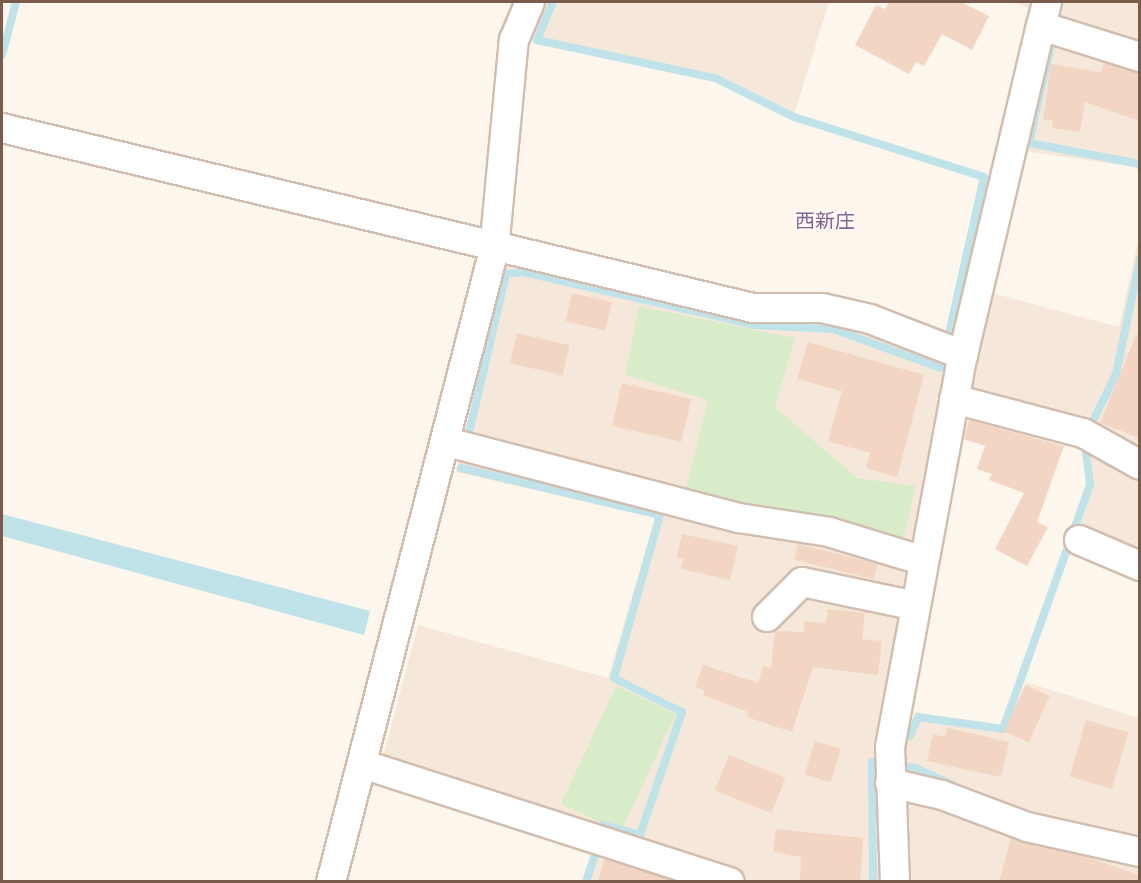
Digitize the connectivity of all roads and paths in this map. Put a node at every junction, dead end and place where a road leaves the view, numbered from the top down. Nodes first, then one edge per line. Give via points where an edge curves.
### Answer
1 (530, 2) edge
2 (1044, 14) edge
3 (1140, 57) edge
4 (2, 129) edge
5 (494, 250) junction
6 (963, 355) junction
7 (954, 399) junction
8 (447, 442) junction
9 (1140, 465) edge
10 (1080, 540) dead end
11 (924, 561) junction
12 (1140, 566) edge
13 (916, 606) junction
14 (766, 617) dead end
15 (362, 764) junction
16 (890, 783) junction
17 (1140, 852) edge
18 (331, 882) edge
19 (730, 882) edge
20 (895, 882) edge

1 - 5 street via 514,40
2 - 3 street
2 - 6 street
4 - 5 street
5 - 6 street via 753,308 822,308 870,319
5 - 8 street
6 - 7 street
7 - 9 street via 1083,433 1098,447
7 - 11 street
8 - 11 street via 739,518 829,531
8 - 15 street
10 - 12 street
11 - 13 street
13 - 14 street via 802,582
13 - 16 street via 890,747
15 - 18 street
15 - 19 street
16 - 17 street via 942,795 1027,827
16 - 20 street

